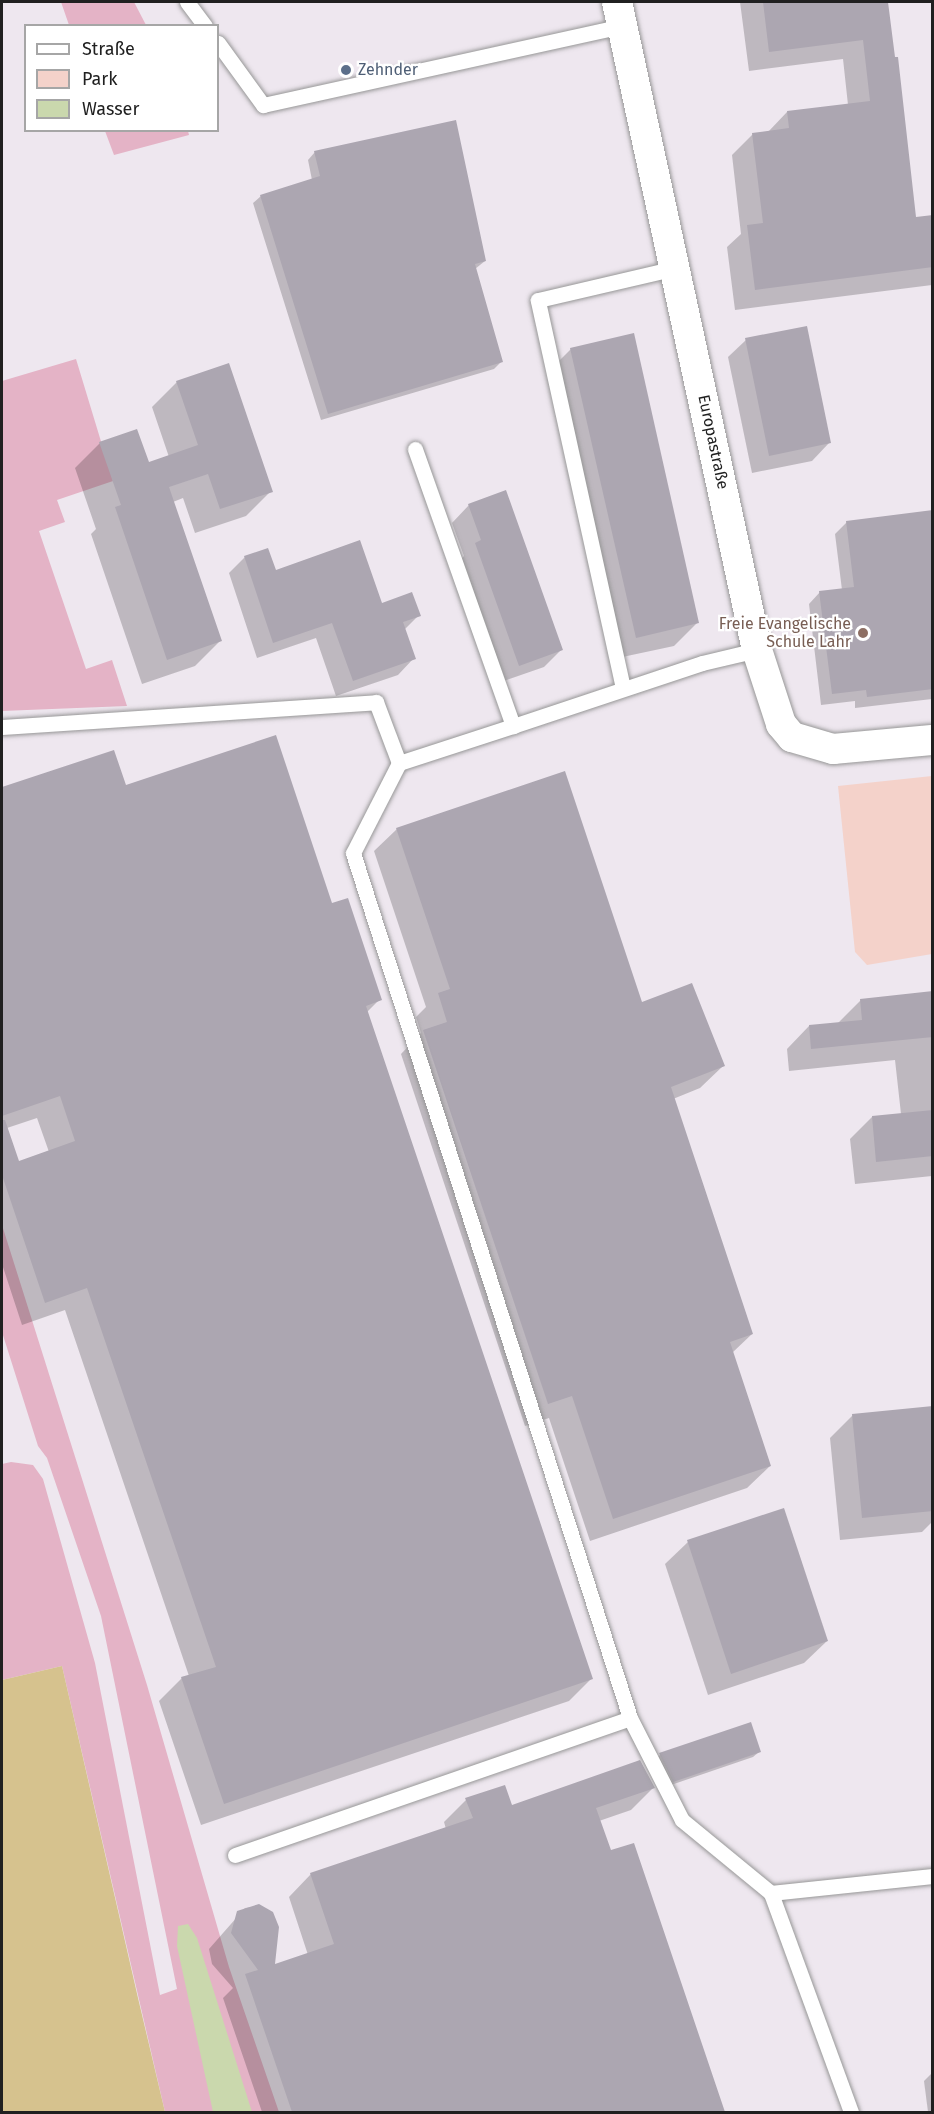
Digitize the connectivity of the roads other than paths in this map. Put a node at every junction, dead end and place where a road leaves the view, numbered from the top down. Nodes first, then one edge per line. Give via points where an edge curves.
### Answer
1 (187, 2) edge
2 (620, 14) edge
3 (204, 24) edge
4 (219, 44) edge
5 (676, 268) junction
6 (415, 449) dead end
7 (757, 650) junction
8 (623, 688) junction
9 (513, 726) junction
10 (2, 727) edge
11 (933, 740) edge
12 (399, 763) junction
13 (630, 1718) junction
14 (235, 1855) dead end
15 (933, 1876) edge
16 (771, 1893) junction
17 (851, 2112) edge

1 - 3 lane
2 - 4 lane via 263,105
2 - 5 street, Europastraße
5 - 7 street, Europastraße
5 - 8 lane via 538,300
6 - 9 lane
7 - 8 lane
7 - 11 street, Europastraße via 776,711 792,737 832,749
8 - 9 lane
9 - 12 lane
10 - 12 lane via 376,702
12 - 13 lane via 353,853
13 - 14 lane
13 - 16 lane via 682,1820
15 - 16 lane
16 - 17 lane

